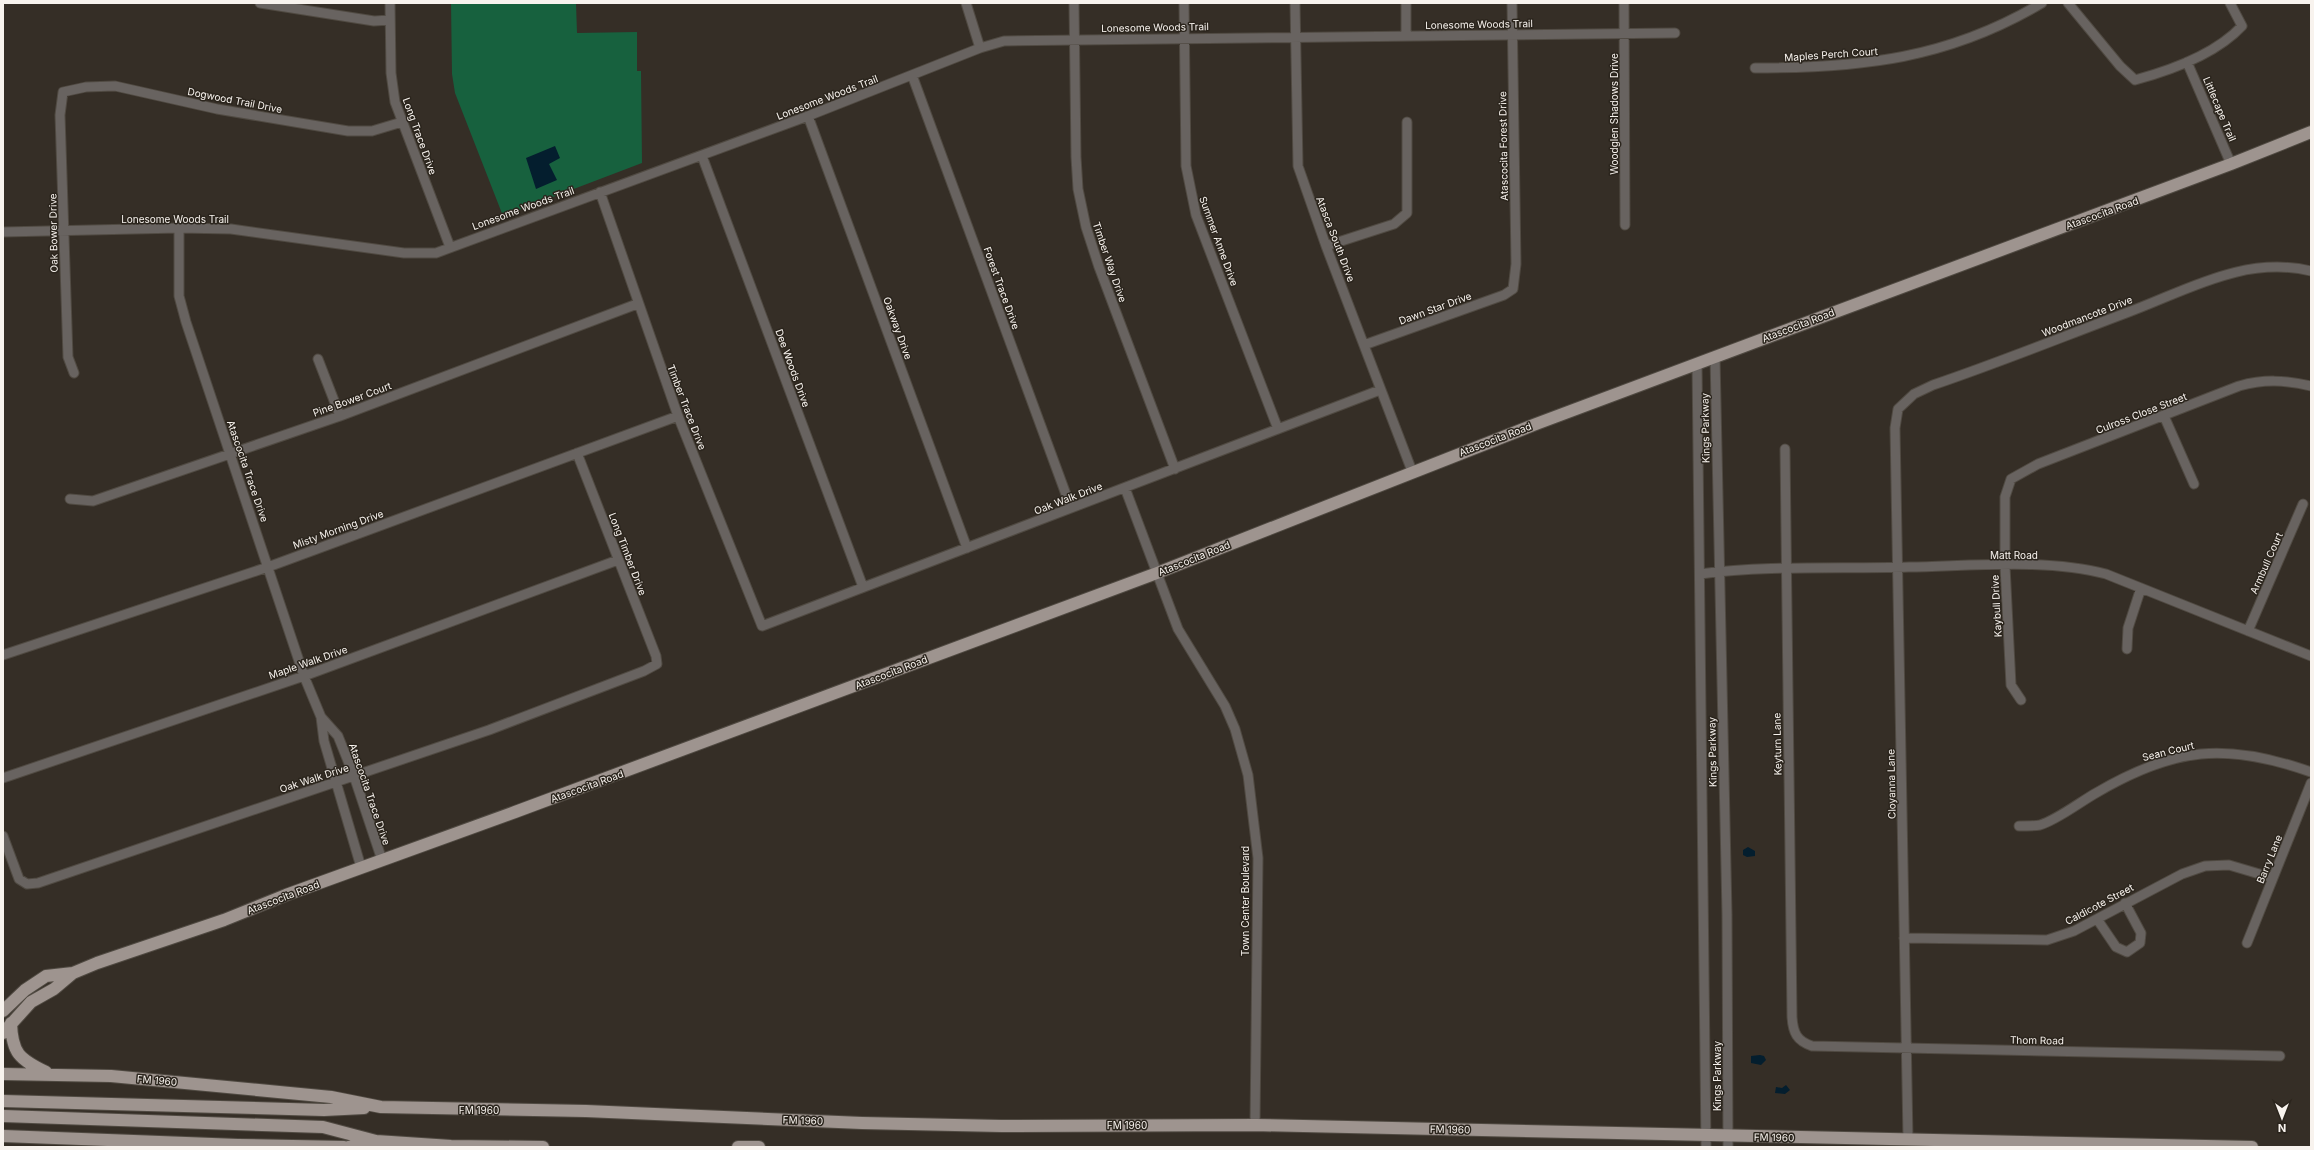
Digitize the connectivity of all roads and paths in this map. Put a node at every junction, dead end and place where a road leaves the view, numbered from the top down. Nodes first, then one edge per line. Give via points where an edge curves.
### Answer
1 (260, 3) edge
2 (390, 3) edge
3 (966, 3) edge
4 (1074, 3) edge
5 (1184, 3) edge
6 (1295, 3) edge
7 (1406, 3) edge
8 (1512, 3) edge
9 (1624, 3) edge
10 (2042, 3) edge
11 (2068, 3) edge
12 (2230, 3) edge
13 (390, 20) junction
14 (1675, 33) dead end
15 (1625, 34) junction
16 (1513, 35) junction
17 (1406, 36) junction
18 (1295, 37) junction
19 (1184, 38) junction
20 (1075, 39) junction
21 (980, 48) junction
22 (2187, 62) junction
23 (1755, 68) dead end
24 (912, 75) junction
25 (63, 92) joint
26 (808, 116) junction
27 (402, 122) junction
28 (1407, 122) dead end
29 (2311, 132) edge
30 (702, 156) junction
31 (2232, 164) junction
32 (600, 192) junction
33 (1625, 225) dead end
34 (179, 228) junction
35 (63, 230) junction
36 (3, 232) edge
37 (1326, 246) junction
38 (450, 247) junction
39 (2311, 272) edge
40 (1513, 289) joint
41 (637, 304) junction
42 (1364, 345) junction
43 (1715, 357) junction
44 (318, 359) dead end
45 (1697, 363) junction
46 (74, 373) dead end
47 (2311, 386) edge
48 (1380, 390) junction
49 (340, 416) junction
50 (678, 416) junction
51 (2164, 416) junction
52 (1895, 428) joint
53 (1278, 429) junction
54 (1785, 449) dead end
55 (231, 453) junction
56 (577, 453) junction
57 (1175, 469) junction
58 (1412, 471) junction
59 (2194, 484) dead end
60 (1125, 488) junction
61 (70, 499) dead end
62 (2304, 504) dead end
63 (1072, 508) junction
64 (2005, 508) joint
65 (967, 548) junction
66 (618, 560) junction
67 (2005, 566) junction
68 (268, 567) junction
69 (1786, 568) junction
70 (1898, 568) junction
71 (1718, 572) junction
72 (1157, 573) junction
73 (1700, 574) junction
74 (863, 587) junction
75 (2141, 588) junction
76 (762, 626) joint
77 (2248, 631) junction
78 (2128, 649) dead end
79 (3, 655) edge
80 (2311, 656) edge
81 (657, 664) joint
82 (304, 676) junction
83 (2021, 700) dead end
84 (321, 717) junction
85 (2311, 772) edge
86 (354, 776) junction
87 (3, 778) edge
88 (337, 782) junction
89 (2311, 783) edge
90 (2019, 826) dead end
91 (3, 836) edge
92 (382, 860) junction
93 (361, 867) junction
94 (2273, 878) junction
95 (2125, 903) junction
96 (2098, 919) junction
97 (1904, 938) junction
98 (2247, 943) dead end
99 (73, 973) junction
100 (3, 1011) edge
101 (11, 1023) junction
102 (3, 1033) edge
103 (1796, 1037) joint
104 (1906, 1048) junction
105 (2280, 1056) dead end
106 (3, 1074) edge
107 (50, 1074) junction
108 (3, 1101) edge
109 (381, 1107) junction
110 (9, 1116) edge
111 (1255, 1125) junction
112 (3, 1136) edge
113 (1908, 1139) junction
114 (376, 1141) junction
115 (1705, 1141) edge
116 (1728, 1141) edge
117 (344, 1147) edge
118 (348, 1147) edge
119 (543, 1147) edge
120 (738, 1147) edge
121 (759, 1147) edge
122 (2252, 1147) edge

1 - 13 street via 374,21
2 - 13 street, Long Trace Drive
3 - 21 street
4 - 20 street, Timber Way Drive
5 - 19 street, Summer Anne Drive
6 - 18 street, Atasca South Drive
7 - 17 street
8 - 16 street, Atascocita Forest Drive
9 - 15 street, Woodglen Shadows Drive
10 - 23 street, Maples Perch Court via 1957,42 1900,58 1835,67
11 - 22 street via 2120,66 2135,80
12 - 22 street via 2242,26 2229,40
13 - 27 street, Long Trace Drive via 391,73 395,102
14 - 15 street, Lonesome Woods Trail
15 - 16 street, Lonesome Woods Trail
15 - 33 street, Woodglen Shadows Drive
16 - 17 street, Lonesome Woods Trail
16 - 40 street, Atascocita Forest Drive via 1516,264
17 - 18 street, Lonesome Woods Trail
18 - 19 street, Lonesome Woods Trail
18 - 37 street, Atasca South Drive via 1298,166
19 - 20 street, Lonesome Woods Trail
19 - 53 street, Summer Anne Drive via 1186,166 1191,198
20 - 21 street, Lonesome Woods Trail via 1013,40
20 - 57 street, Timber Way Drive via 1076,157 1078,189 1086,227
21 - 24 street, Lonesome Woods Trail
22 - 31 street, Littlecape Trail
24 - 26 street, Lonesome Woods Trail
24 - 63 street, Forest Trace Drive
25 - 27 street, Dogwood Trail Drive via 86,87 115,86 217,109 348,131 372,131
25 - 35 street, Oak Bower Drive via 60,115
26 - 30 street, Lonesome Woods Trail
26 - 65 street, Oakway Drive
27 - 38 street, Long Trace Drive
28 - 37 street via 1407,212 1394,224
29 - 31 main road, Atascocita Road
30 - 32 street, Lonesome Woods Trail
30 - 74 street, Dee Woods Drive
31 - 43 main road, Atascocita Road
32 - 38 street, Lonesome Woods Trail
32 - 41 street, Timber Trace Drive
34 - 35 street, Lonesome Woods Trail
34 - 38 street, Lonesome Woods Trail via 231,229 404,253 436,252
34 - 55 street, Atascocita Trace Drive via 179,296 199,366
35 - 36 street, Lonesome Woods Trail
35 - 46 street, Oak Bower Drive via 68,357
37 - 42 street, Atasca South Drive
39 - 52 street, Woodmancote Drive via 2260,267 2209,280 1933,385 1914,394 1898,409
40 - 42 street, Dawn Star Drive via 1504,295
41 - 49 street, Pine Bower Court
41 - 50 street, Timber Trace Drive
42 - 48 street, Atasca South Drive
43 - 45 main road, Atascocita Road
43 - 71 street, Kings Parkway
44 - 49 street
45 - 58 main road, Atascocita Road
45 - 73 street, Kings Parkway
47 - 51 street, Culross Close Street via 2277,380 2251,383
48 - 53 street, Oak Walk Drive
48 - 58 street, Atasca South Drive
49 - 55 street, Pine Bower Court
50 - 56 street, Misty Morning Drive
50 - 76 street, Timber Trace Drive
51 - 59 street
51 - 64 street, Culross Close Street via 2023,472 2011,479 2008,484
52 - 70 street, Cloyanna Lane
53 - 57 street, Oak Walk Drive
54 - 69 street, Keyturn Lane
55 - 61 street, Pine Bower Court via 93,501
55 - 68 street, Atascocita Trace Drive
56 - 66 street, Long Timber Drive
56 - 68 street, Misty Morning Drive
57 - 60 street, Oak Walk Drive
58 - 72 main road, Atascocita Road
60 - 63 street, Oak Walk Drive
60 - 72 street, Town Center Boulevard
62 - 77 street, Armbull Court
63 - 65 street, Oak Walk Drive
64 - 67 street, Kaybull Drive
65 - 74 street, Oak Walk Drive
66 - 81 street, Long Timber Drive
66 - 82 street, Maple Walk Drive
67 - 70 street, Matt Road
67 - 75 street, Matt Road via 2088,569
67 - 83 street, Kaybull Drive via 2011,685
68 - 79 street, Misty Morning Drive
68 - 82 street, Atascocita Trace Drive
69 - 70 street, Matt Road
69 - 71 street, Matt Road
69 - 103 street, Keyturn Lane via 1792,1030
70 - 97 street, Cloyanna Lane
71 - 73 street, Matt Road
71 - 116 street, Kings Parkway via 1727,914
72 - 92 main road, Atascocita Road
72 - 111 street, Town Center Boulevard via 1178,629 1225,706 1235,729 1248,775 1258,858
73 - 115 street, Kings Parkway
74 - 76 street, Oak Walk Drive
75 - 77 street, Matt Road
75 - 78 street via 2128,628
77 - 80 street, Matt Road
81 - 86 street, Oak Walk Drive via 489,730
82 - 84 street, Atascocita Trace Drive
82 - 87 street, Maple Walk Drive
84 - 86 street, Atascocita Trace Drive via 338,736
84 - 88 street, Atascocita Trace Drive via 324,741
85 - 90 street, Sean Court via 2280,761 2247,754 2216,752 2180,757 2142,768 2119,779 2041,824
86 - 88 street, Oak Walk Drive
86 - 92 street, Atascocita Trace Drive
88 - 91 street, Oak Walk Drive via 38,883 27,884 19,879
88 - 93 street, Atascocita Trace Drive
89 - 94 street, Barry Lane
92 - 93 main road, Atascocita Road
93 - 99 main road, Atascocita Road via 224,920
94 - 95 street, Caldicote Street via 2229,865 2205,866 2182,874
94 - 98 street, Barry Lane
95 - 96 street, Caldicote Street
95 - 96 street via 2141,934 2140,943 2127,952 2116,948
96 - 97 street, Caldicote Street via 2062,936 2047,940
97 - 104 street, Cloyanna Lane
99 - 100 main road, Atascocita Road via 46,976 25,990
99 - 101 main road, Atascocita Road via 31,1002
101 - 102 main road, Atascocita Road
101 - 107 main road via 15,1050 24,1062
103 - 104 street, Thom Road via 1812,1046
104 - 105 street, Thom Road
104 - 113 street, Cloyanna Lane
106 - 107 main road, FM 1960 / FM 1960
107 - 109 main road, FM 1960 / FM 1960 via 111,1076 332,1097
108 - 109 main road via 324,1110
109 - 111 main road, FM 1960 / FM 1960 via 586,1111 993,1126
110 - 114 main road via 323,1127
111 - 115 main road, FM 1960 / FM 1960
112 - 117 main road
113 - 116 main road, FM 1960 / FM 1960
113 - 122 main road, FM 1960 / FM 1960
114 - 118 main road
114 - 119 main road via 451,1146
115 - 116 main road, FM 1960 / FM 1960
120 - 121 main road

